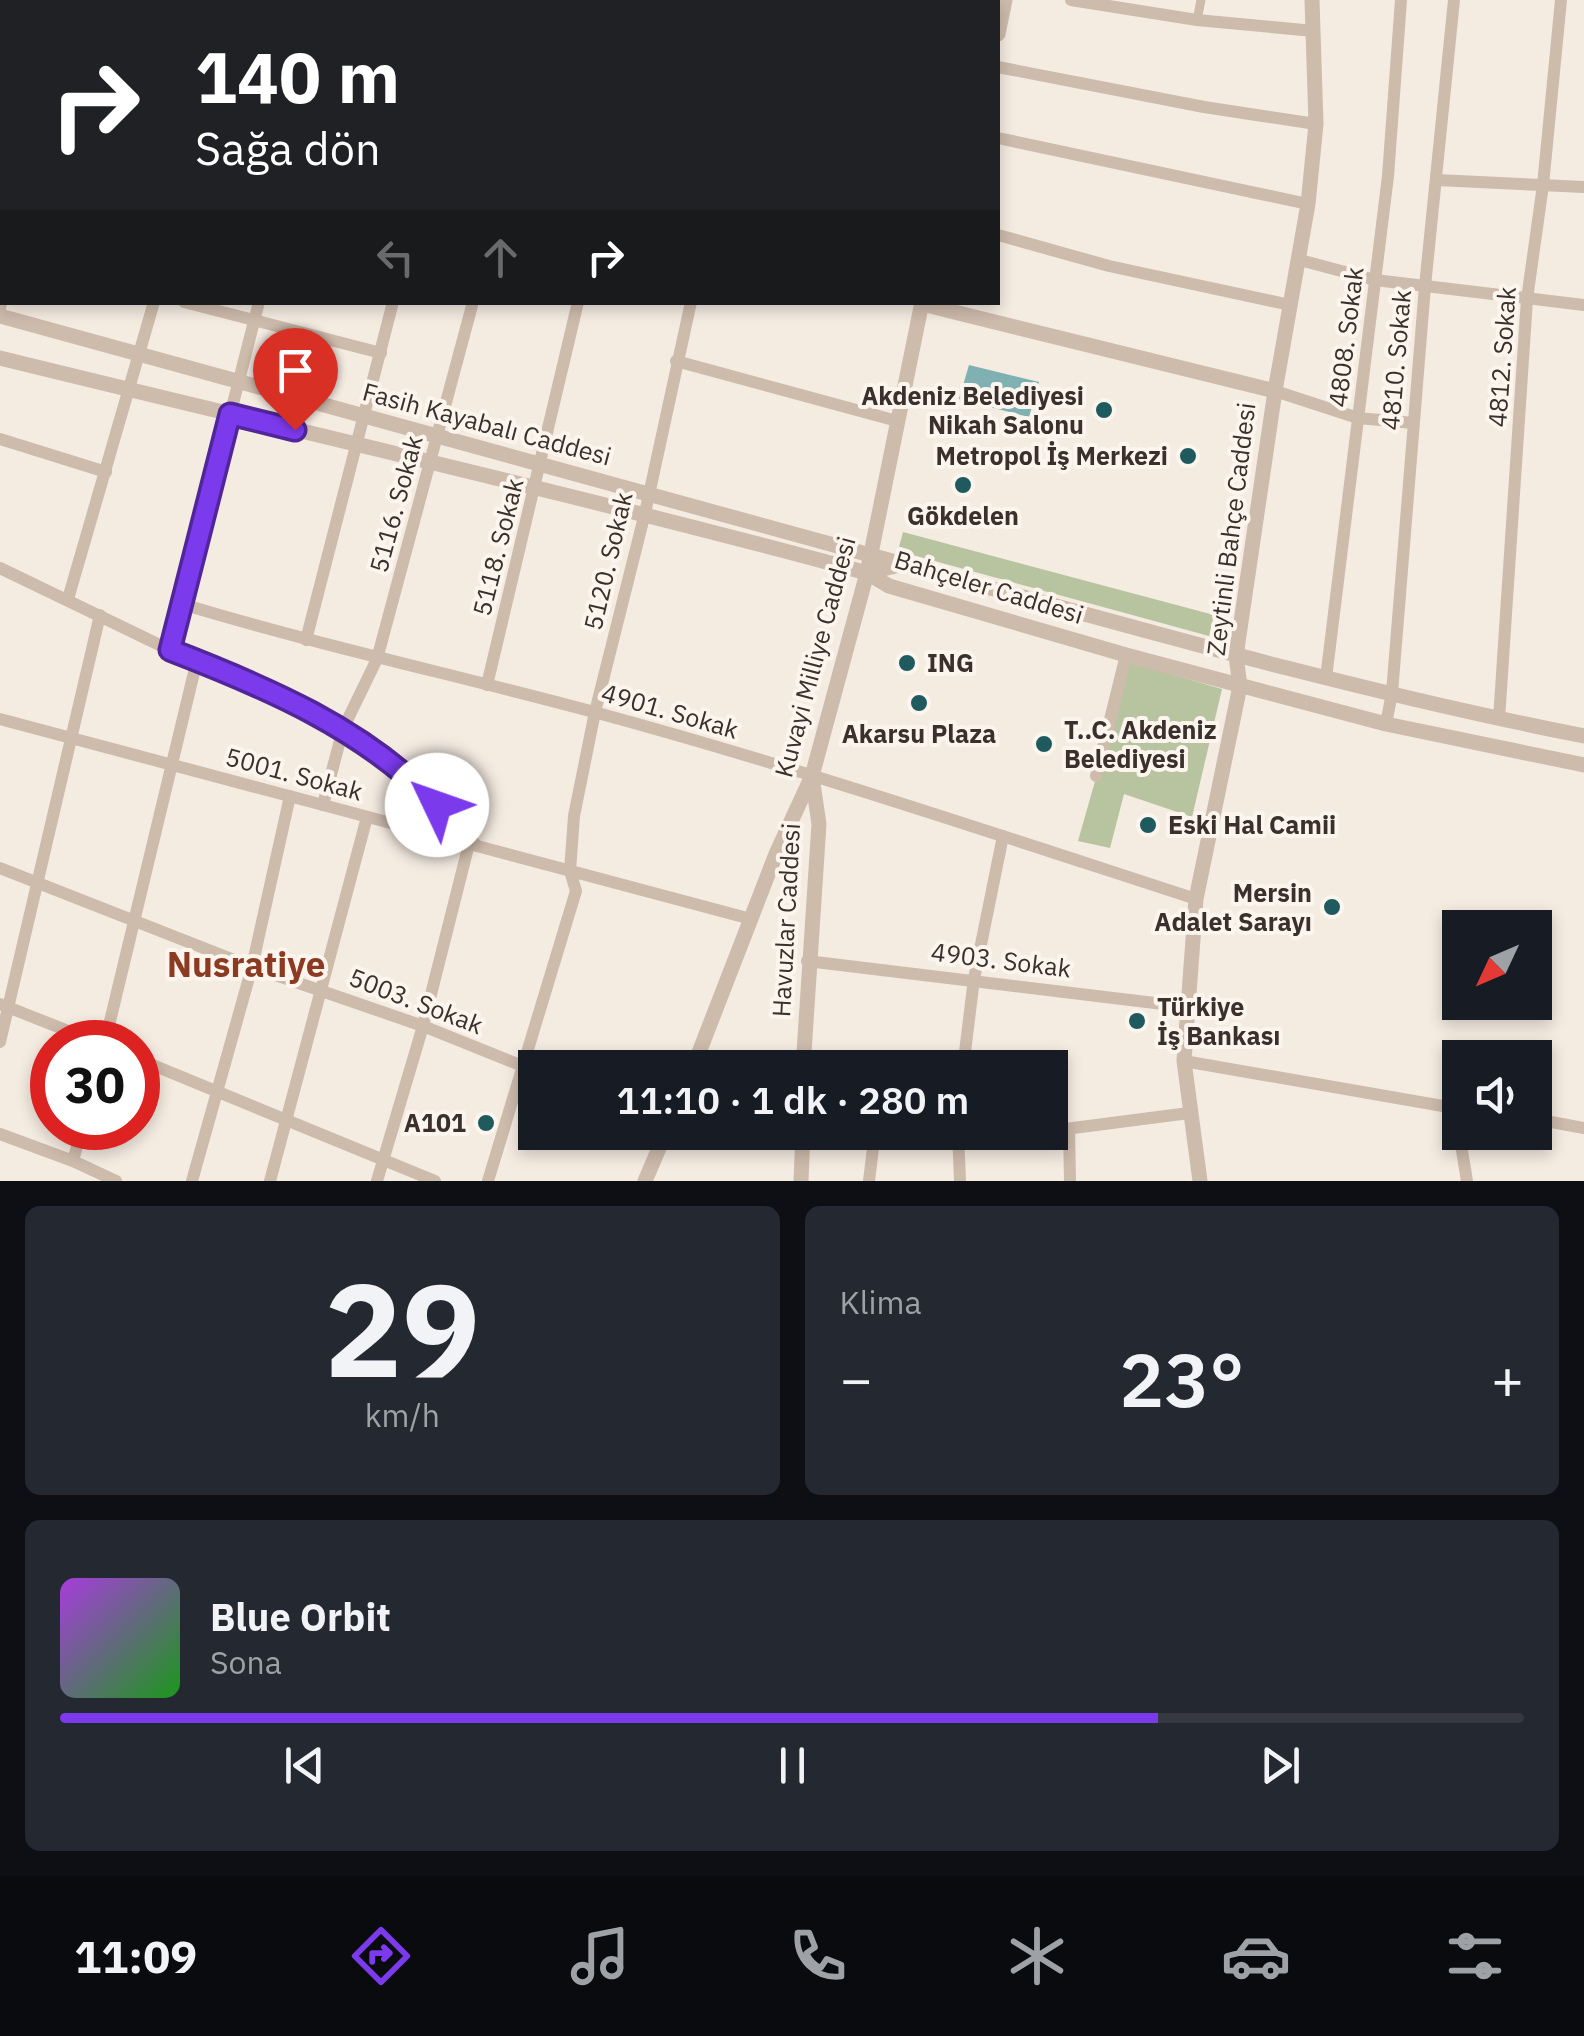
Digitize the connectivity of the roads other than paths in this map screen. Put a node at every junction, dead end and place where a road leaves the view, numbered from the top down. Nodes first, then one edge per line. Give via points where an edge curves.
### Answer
1 (1006, 0) edge
2 (1071, 0) edge
3 (1201, 0) edge
4 (1312, 0) edge
5 (1401, 0) edge
6 (1454, 0) edge
7 (1560, 0) edge
8 (1197, 20) junction
9 (1000, 26) edge
10 (1314, 31) junction
11 (1000, 66) edge
12 (1316, 124) junction
13 (1000, 138) edge
14 (1437, 180) junction
15 (1543, 185) junction
16 (1584, 187) edge
17 (1308, 204) junction
18 (1000, 236) edge
19 (1300, 260) junction
20 (1375, 280) junction
21 (1426, 286) junction
22 (1527, 298) junction
23 (153, 305) edge
24 (196, 305) edge
25 (258, 305) edge
26 (393, 305) edge
27 (472, 305) edge
28 (577, 305) edge
29 (691, 305) edge
30 (922, 305) edge
31 (930, 305) edge
32 (1290, 305) junction
33 (1584, 305) edge
34 (0, 312) edge
35 (254, 320) junction
36 (381, 353) junction
37 (140, 354) junction
38 (0, 358) edge
39 (676, 362) junction
40 (239, 382) junction
41 (131, 390) junction
42 (1275, 391) junction
43 (230, 414) junction
44 (366, 416) junction
45 (1358, 418) junction
46 (897, 421) junction
47 (1413, 423) junction
48 (438, 436) junction
49 (0, 439) edge
50 (358, 446) junction
51 (432, 464) junction
52 (541, 464) junction
53 (106, 472) junction
54 (536, 490) junction
55 (648, 494) junction
56 (645, 513) junction
57 (870, 555) junction
58 (903, 564) junction
59 (0, 568) edge
60 (867, 573) junction
61 (68, 598) junction
62 (182, 604) junction
63 (100, 614) junction
64 (306, 640) junction
65 (170, 650) junction
66 (1126, 655) junction
67 (1236, 656) junction
68 (377, 659) junction
69 (197, 660) junction
70 (1326, 678) junction
71 (487, 685) junction
72 (1240, 686) junction
73 (1392, 693) junction
74 (594, 712) junction
75 (0, 719) edge
76 (1500, 719) junction
77 (1386, 724) junction
78 (343, 729) junction
79 (1584, 736) edge
80 (69, 737) junction
81 (172, 765) junction
82 (1584, 766) edge
83 (812, 776) junction
84 (1096, 776) dead end
85 (290, 796) junction
86 (323, 805) junction
87 (367, 817) junction
88 (1003, 836) junction
89 (473, 845) junction
90 (0, 868) edge
91 (570, 871) junction
92 (36, 882) junction
93 (1196, 899) junction
94 (134, 918) junction
95 (751, 919) junction
96 (807, 961) junction
97 (252, 967) junction
98 (974, 979) junction
99 (323, 990) junction
100 (4, 1006) edge
101 (1188, 1006) junction
102 (40, 1020) edge
103 (110, 1020) edge
104 (424, 1026) junction
105 (0, 1042) edge
106 (534, 1050) edge
107 (699, 1050) edge
108 (803, 1050) edge
109 (965, 1050) edge
110 (1184, 1061) junction
111 (518, 1064) edge
112 (160, 1067) edge
113 (217, 1090) junction
114 (518, 1099) edge
115 (1442, 1106) edge
116 (1189, 1113) junction
117 (285, 1120) junction
118 (1552, 1122) edge
119 (1584, 1128) edge
120 (1068, 1129) joint
121 (0, 1134) edge
122 (76, 1150) edge
123 (659, 1150) edge
124 (802, 1150) edge
125 (873, 1150) edge
126 (959, 1150) edge
127 (1464, 1150) edge
128 (383, 1160) junction
129 (73, 1161) junction
130 (116, 1181) edge
131 (192, 1181) edge
132 (270, 1181) edge
133 (377, 1181) edge
134 (435, 1181) edge
135 (488, 1181) edge
136 (646, 1181) edge
137 (801, 1181) edge
138 (869, 1181) edge
139 (960, 1181) edge
140 (1070, 1181) edge
141 (1200, 1181) edge
142 (1468, 1181) edge

1 - 9 street
2 - 8 street
3 - 8 street
4 - 10 street, Zeytinli Bahçe Caddesi
5 - 20 street, 4808. Sokak
6 - 14 street, 4810. Sokak
7 - 15 street, 4812. Sokak
8 - 10 street
10 - 12 street, Zeytinli Bahçe Caddesi
11 - 12 street
12 - 17 street, Zeytinli Bahçe Caddesi
13 - 17 street
14 - 15 street
14 - 21 street, 4810. Sokak
15 - 16 street
15 - 22 street, 4812. Sokak
17 - 19 street, Zeytinli Bahçe Caddesi
18 - 32 street
19 - 20 street
19 - 32 street, Zeytinli Bahçe Caddesi
20 - 21 street
20 - 45 street, 4808. Sokak
21 - 22 street
21 - 47 street, 4810. Sokak
22 - 33 street
22 - 76 street, 4812. Sokak
23 - 37 street
24 - 35 street
25 - 35 street
26 - 36 street
27 - 48 street, 5116. Sokak
28 - 52 street, 5118. Sokak
29 - 39 street, 5120. Sokak
30 - 46 street, Kuvayi Milliye Caddesi
31 - 42 street
32 - 42 street, Zeytinli Bahçe Caddesi
34 - 37 street, Fasih Kayabalı Caddesi
35 - 36 street
35 - 40 street
36 - 44 street
37 - 40 street, Fasih Kayabalı Caddesi
37 - 41 street
38 - 41 street, Fasih Kayabalı Caddesi
39 - 46 street
39 - 55 street, 5120. Sokak
40 - 43 street
40 - 44 street, Fasih Kayabalı Caddesi
41 - 43 street, Fasih Kayabalı Caddesi
41 - 53 street
42 - 45 street
42 - 67 street, Zeytinli Bahçe Caddesi
43 - 50 street, Fasih Kayabalı Caddesi
43 - 62 street
44 - 48 street, Fasih Kayabalı Caddesi
44 - 50 street
45 - 47 street
45 - 70 street, 4808. Sokak
46 - 57 street, Kuvayi Milliye Caddesi
47 - 73 street, 4810. Sokak
48 - 51 street, 5116. Sokak
48 - 52 street, Fasih Kayabalı Caddesi
49 - 53 street
50 - 51 street, Fasih Kayabalı Caddesi
50 - 64 street
51 - 54 street, Fasih Kayabalı Caddesi
51 - 68 street, 5116. Sokak
52 - 54 street, 5118. Sokak
52 - 55 street, Fasih Kayabalı Caddesi
53 - 61 street
54 - 56 street, Fasih Kayabalı Caddesi
54 - 71 street, 5118. Sokak
55 - 56 street, 5120. Sokak
55 - 57 street, Fasih Kayabalı Caddesi
56 - 60 street, Fasih Kayabalı Caddesi
56 - 74 street, 5120. Sokak
57 - 58 street, Fasih Kayabalı Caddesi
57 - 60 street, Kuvayi Milliye Caddesi
58 - 60 street, Bahçeler Caddesi
58 - 67 street, Bahçeler Caddesi
59 - 61 street
60 - 66 street, Bahçeler Caddesi via 889,586
60 - 83 street, Kuvayi Milliye Caddesi
61 - 63 street
62 - 64 street, 4901. Sokak
62 - 65 street
63 - 65 street
63 - 80 street
64 - 68 street, 4901. Sokak
65 - 69 street
66 - 72 street, Bahçeler Caddesi
66 - 84 street
67 - 70 street, Bahçeler Caddesi
67 - 72 street, Zeytinli Bahçe Caddesi
68 - 71 street, 4901. Sokak
68 - 78 street, 5116. Sokak
69 - 78 street
69 - 81 street
70 - 73 street, Bahçeler Caddesi
71 - 74 street, 4901. Sokak
72 - 77 street, Bahçeler Caddesi
72 - 93 street, Zeytinli Bahçe Caddesi
73 - 76 street, Bahçeler Caddesi
73 - 77 street, 4810. Sokak
74 - 83 street, 4901. Sokak
74 - 91 street, 5120. Sokak
75 - 80 street, 5001. Sokak
76 - 79 street, Bahçeler Caddesi
77 - 82 street, Bahçeler Caddesi
78 - 86 street, 5116. Sokak
78 - 89 street via 418,784
80 - 81 street, 5001. Sokak
80 - 92 street
81 - 85 street, 5001. Sokak
81 - 94 street
83 - 88 street, 4901. Sokak
83 - 95 street, Kuvayi Milliye Caddesi
83 - 96 street, Havuzlar Caddesi via 818,824
85 - 86 street, 5001. Sokak
85 - 97 street
86 - 87 street, 5001. Sokak
87 - 89 street, 5001. Sokak
87 - 99 street
88 - 93 street, 4901. Sokak
88 - 98 street
89 - 91 street, 5001. Sokak
89 - 104 street
90 - 92 street, 5003. Sokak
91 - 95 street, 5001. Sokak
91 - 106 street, 5120. Sokak via 576,892
92 - 94 street, 5003. Sokak
92 - 100 street
93 - 101 street, Zeytinli Bahçe Caddesi
94 - 97 street, 5003. Sokak
94 - 103 street
95 - 107 street, Kuvayi Milliye Caddesi
96 - 98 street, 4903. Sokak
96 - 108 street, Havuzlar Caddesi
97 - 99 street, 5003. Sokak
97 - 113 street
98 - 101 street, 4903. Sokak
98 - 109 street
99 - 104 street, 5003. Sokak
99 - 117 street
100 - 102 street
100 - 105 street
101 - 110 street, Zeytinli Bahçe Caddesi
104 - 111 street, 5003. Sokak
104 - 128 street
110 - 115 street
110 - 116 street, Zeytinli Bahçe Caddesi
112 - 113 street
113 - 117 street
113 - 131 street
114 - 135 street, 5120. Sokak
116 - 120 street
116 - 141 street, Zeytinli Bahçe Caddesi
117 - 128 street
117 - 132 street
118 - 119 street
120 - 140 street
121 - 129 street
122 - 129 street
123 - 136 street
124 - 137 street
125 - 138 street
126 - 139 street
127 - 142 street
128 - 133 street
128 - 134 street
129 - 130 street

